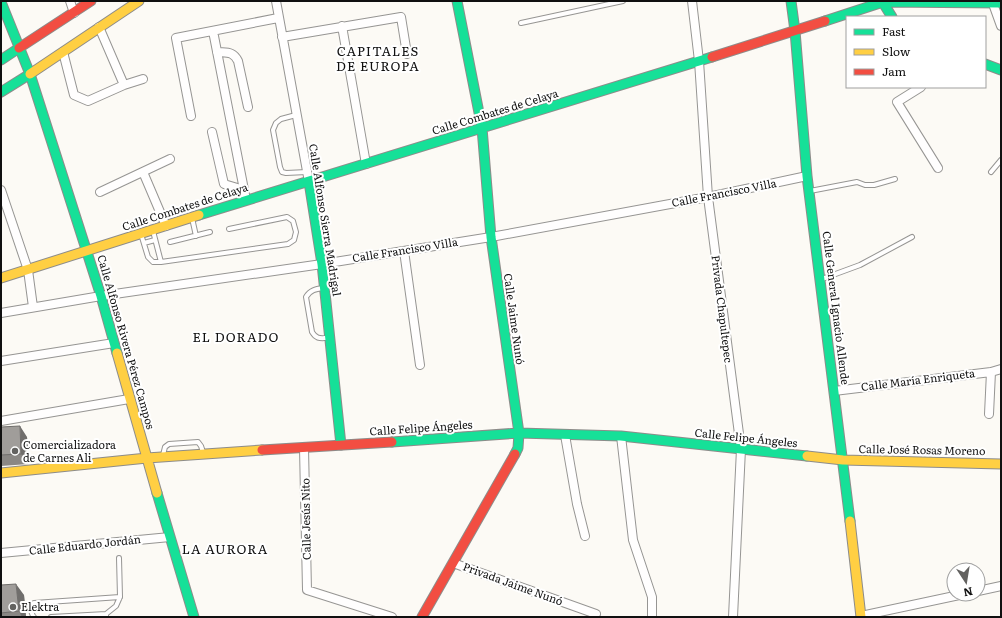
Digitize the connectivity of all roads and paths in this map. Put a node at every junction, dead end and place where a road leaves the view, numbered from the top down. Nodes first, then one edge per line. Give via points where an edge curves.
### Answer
1 (70, 1) edge
2 (91, 1) edge
3 (139, 1) edge
4 (276, 1) edge
5 (457, 1) edge
6 (623, 1) edge
7 (692, 1) edge
8 (791, 1) edge
9 (882, 2) edge
10 (996, 3) edge
11 (1, 4) edge
12 (74, 13) junction
13 (891, 16) edge
14 (278, 18) junction
15 (521, 23) dead end
16 (342, 26) junction
17 (1001, 26) edge
18 (99, 27) junction
19 (795, 30) junction
20 (213, 31) junction
21 (282, 37) junction
22 (19, 48) junction
23 (63, 52) junction
24 (217, 52) junction
25 (407, 54) dead end
26 (1, 60) edge
27 (699, 61) junction
28 (986, 64) edge
29 (1001, 70) edge
30 (30, 74) junction
31 (143, 79) dead end
32 (124, 85) junction
33 (919, 88) edge
34 (1, 92) edge
35 (248, 107) dead end
36 (296, 115) junction
37 (190, 116) dead end
38 (482, 128) junction
39 (212, 132) dead end
40 (170, 159) dead end
41 (1001, 160) edge
42 (366, 164) junction
43 (938, 168) dead end
44 (143, 172) junction
45 (307, 172) junction
46 (991, 172) dead end
47 (807, 176) junction
48 (895, 179) dead end
49 (309, 182) junction
50 (1, 190) edge
51 (244, 190) junction
52 (809, 191) junction
53 (100, 192) dead end
54 (708, 197) junction
55 (246, 200) junction
56 (192, 217) junction
57 (166, 226) junction
58 (229, 229) dead end
59 (153, 230) junction
60 (210, 232) dead end
61 (141, 234) junction
62 (196, 236) junction
63 (491, 237) junction
64 (912, 237) dead end
65 (155, 240) junction
66 (170, 242) dead end
67 (144, 243) junction
68 (88, 251) junction
69 (404, 251) junction
70 (161, 262) junction
71 (322, 264) junction
72 (28, 270) junction
73 (1, 278) edge
74 (820, 280) junction
75 (324, 288) junction
76 (102, 296) junction
77 (33, 308) junction
78 (1, 313) edge
79 (330, 338) junction
80 (114, 343) junction
81 (1, 360) edge
82 (420, 365) dead end
83 (1001, 369) edge
84 (991, 372) junction
85 (834, 391) junction
86 (129, 399) junction
87 (989, 414) dead end
88 (1, 421) edge
89 (518, 433) junction
90 (565, 435) junction
91 (621, 436) junction
92 (341, 445) junction
93 (304, 448) junction
94 (741, 449) junction
95 (146, 458) junction
96 (843, 460) junction
97 (1001, 464) edge
98 (1, 473) edge
99 (585, 536) dead end
100 (170, 537) junction
101 (1, 553) edge
102 (119, 558) dead end
103 (453, 562) junction
104 (1001, 586) edge
105 (986, 589) edge
106 (120, 597) junction
107 (946, 598) edge
108 (596, 614) dead end
109 (106, 615) edge
110 (861, 616) edge
111 (34, 617) edge
112 (51, 617) edge
113 (194, 617) edge
114 (392, 617) edge
115 (422, 617) edge
116 (652, 617) edge
117 (733, 617) edge

1 - 12 street
2 - 12 main road
3 - 18 main road
4 - 14 street, Calle Alfonso Sierra Madrigal
5 - 38 main road, Calle Jaime Nunó
6 - 15 lane
7 - 27 street, Privada Chapultepec
8 - 19 main road, Calle General Ignacio Allende
9 - 10 main road, Calle Combates de Celaya
9 - 13 main road
9 - 19 main road, Calle Combates de Celaya
10 - 17 street
11 - 22 main road, Calle Alfonso Rivera Pérez Campos
12 - 22 main road
14 - 20 street
14 - 21 street, Calle Alfonso Sierra Madrigal
16 - 21 street
16 - 25 street via 401,17
16 - 42 street
18 - 23 main road
18 - 32 street
19 - 27 main road, Calle Combates de Celaya
19 - 47 main road, Calle General Ignacio Allende
20 - 24 street
20 - 37 street via 176,38
21 - 36 street, Calle Alfonso Sierra Madrigal
22 - 26 main road
22 - 30 main road, Calle Alfonso Rivera Pérez Campos
23 - 30 main road
23 - 32 street via 74,95 88,101
24 - 35 street via 230,53 238,61
24 - 51 street
27 - 38 main road, Calle Combates de Celaya
27 - 54 street, Privada Chapultepec
28 - 29 main road
30 - 34 main road
30 - 68 main road, Calle Alfonso Rivera Pérez Campos
31 - 32 street
33 - 43 street via 897,102
36 - 45 street, Calle Alfonso Sierra Madrigal
36 - 45 lane via 276,123 273,130 277,152 282,172
38 - 42 main road, Calle Combates de Celaya
38 - 63 main road, Calle Jaime Nunó
39 - 51 street via 224,184
40 - 44 street
41 - 46 lane
42 - 49 main road, Calle Combates de Celaya
44 - 53 street
44 - 57 street
45 - 49 street, Calle Alfonso Sierra Madrigal
47 - 52 main road, Calle General Ignacio Allende
47 - 54 street, Calle Francisco Villa
48 - 52 lane via 874,185 857,182
49 - 55 main road, Calle Combates de Celaya
49 - 71 main road, Calle Alfonso Sierra Madrigal
50 - 72 street
51 - 55 street
52 - 74 main road, Calle General Ignacio Allende
54 - 63 street, Calle Francisco Villa
54 - 94 street, Privada Chapultepec
55 - 56 main road, Calle Combates de Celaya
56 - 57 main road, Calle Combates de Celaya
56 - 62 lane
57 - 59 main road, Calle Combates de Celaya
58 - 70 lane via 287,217 293,221 296,232 294,240 288,244
59 - 61 main road, Calle Combates de Celaya
59 - 65 lane
60 - 62 lane
61 - 67 lane
61 - 68 main road, Calle Combates de Celaya
62 - 66 lane
63 - 69 street, Calle Francisco Villa
63 - 89 main road, Calle Jaime Nunó
64 - 74 lane via 860,264
65 - 67 lane
65 - 70 lane
67 - 70 lane via 148,257 153,262
68 - 72 main road, Calle Combates de Celaya
68 - 76 main road, Calle Alfonso Rivera Pérez Campos
69 - 71 street, Calle Francisco Villa
69 - 82 street
71 - 75 main road, Calle Alfonso Sierra Madrigal
71 - 76 street, Calle Francisco Villa
72 - 73 main road, Calle Combates de Celaya
72 - 77 street
74 - 85 main road, Calle General Ignacio Allende
75 - 79 main road, Calle Alfonso Sierra Madrigal
75 - 79 lane via 312,290 306,297 312,332 315,337
76 - 77 street, Calle Francisco Villa
76 - 80 main road, Calle Alfonso Rivera Pérez Campos
77 - 78 street, Calle Francisco Villa
79 - 92 main road, Calle Alfonso Sierra Madrigal
80 - 81 street
80 - 86 main road, Calle Alfonso Rivera Pérez Campos
83 - 84 street, Calle María Enriqueta
84 - 85 street, Calle María Enriqueta
84 - 87 street
85 - 96 main road, Calle General Ignacio Allende
86 - 88 street
86 - 95 main road, Calle Alfonso Rivera Pérez Campos
89 - 90 main road, Calle Felipe Ángeles
89 - 92 main road, Calle Felipe Ángeles
89 - 103 main road, Calle Jaime Nunó via 518,448
90 - 91 main road, Calle Felipe Ángeles
90 - 99 street
91 - 94 main road, Calle Felipe Ángeles
91 - 116 street via 633,540 652,597
92 - 93 main road, Calle Felipe Ángeles
93 - 95 main road, Calle Felipe Ángeles
93 - 114 street, Calle Jesús Nito via 307,590
94 - 96 main road, Calle Felipe Ángeles
94 - 117 street, Privada Chapultepec
95 - 98 main road, Calle Felipe Ángeles
95 - 100 main road, Calle Alfonso Rivera Pérez Campos
96 - 97 main road, Calle José Rosas Moreno
96 - 110 main road, Calle General Ignacio Allende
100 - 101 street, Calle Eduardo Jordán
100 - 113 main road, Calle Alfonso Rivera Pérez Campos
102 - 106 lane
103 - 108 street, Privada Jaime Nunó
103 - 115 main road, Calle Jaime Nunó
104 - 105 street
106 - 109 lane via 116,606
106 - 111 lane via 34,603 31,605 31,611
107 - 110 street
109 - 112 lane

